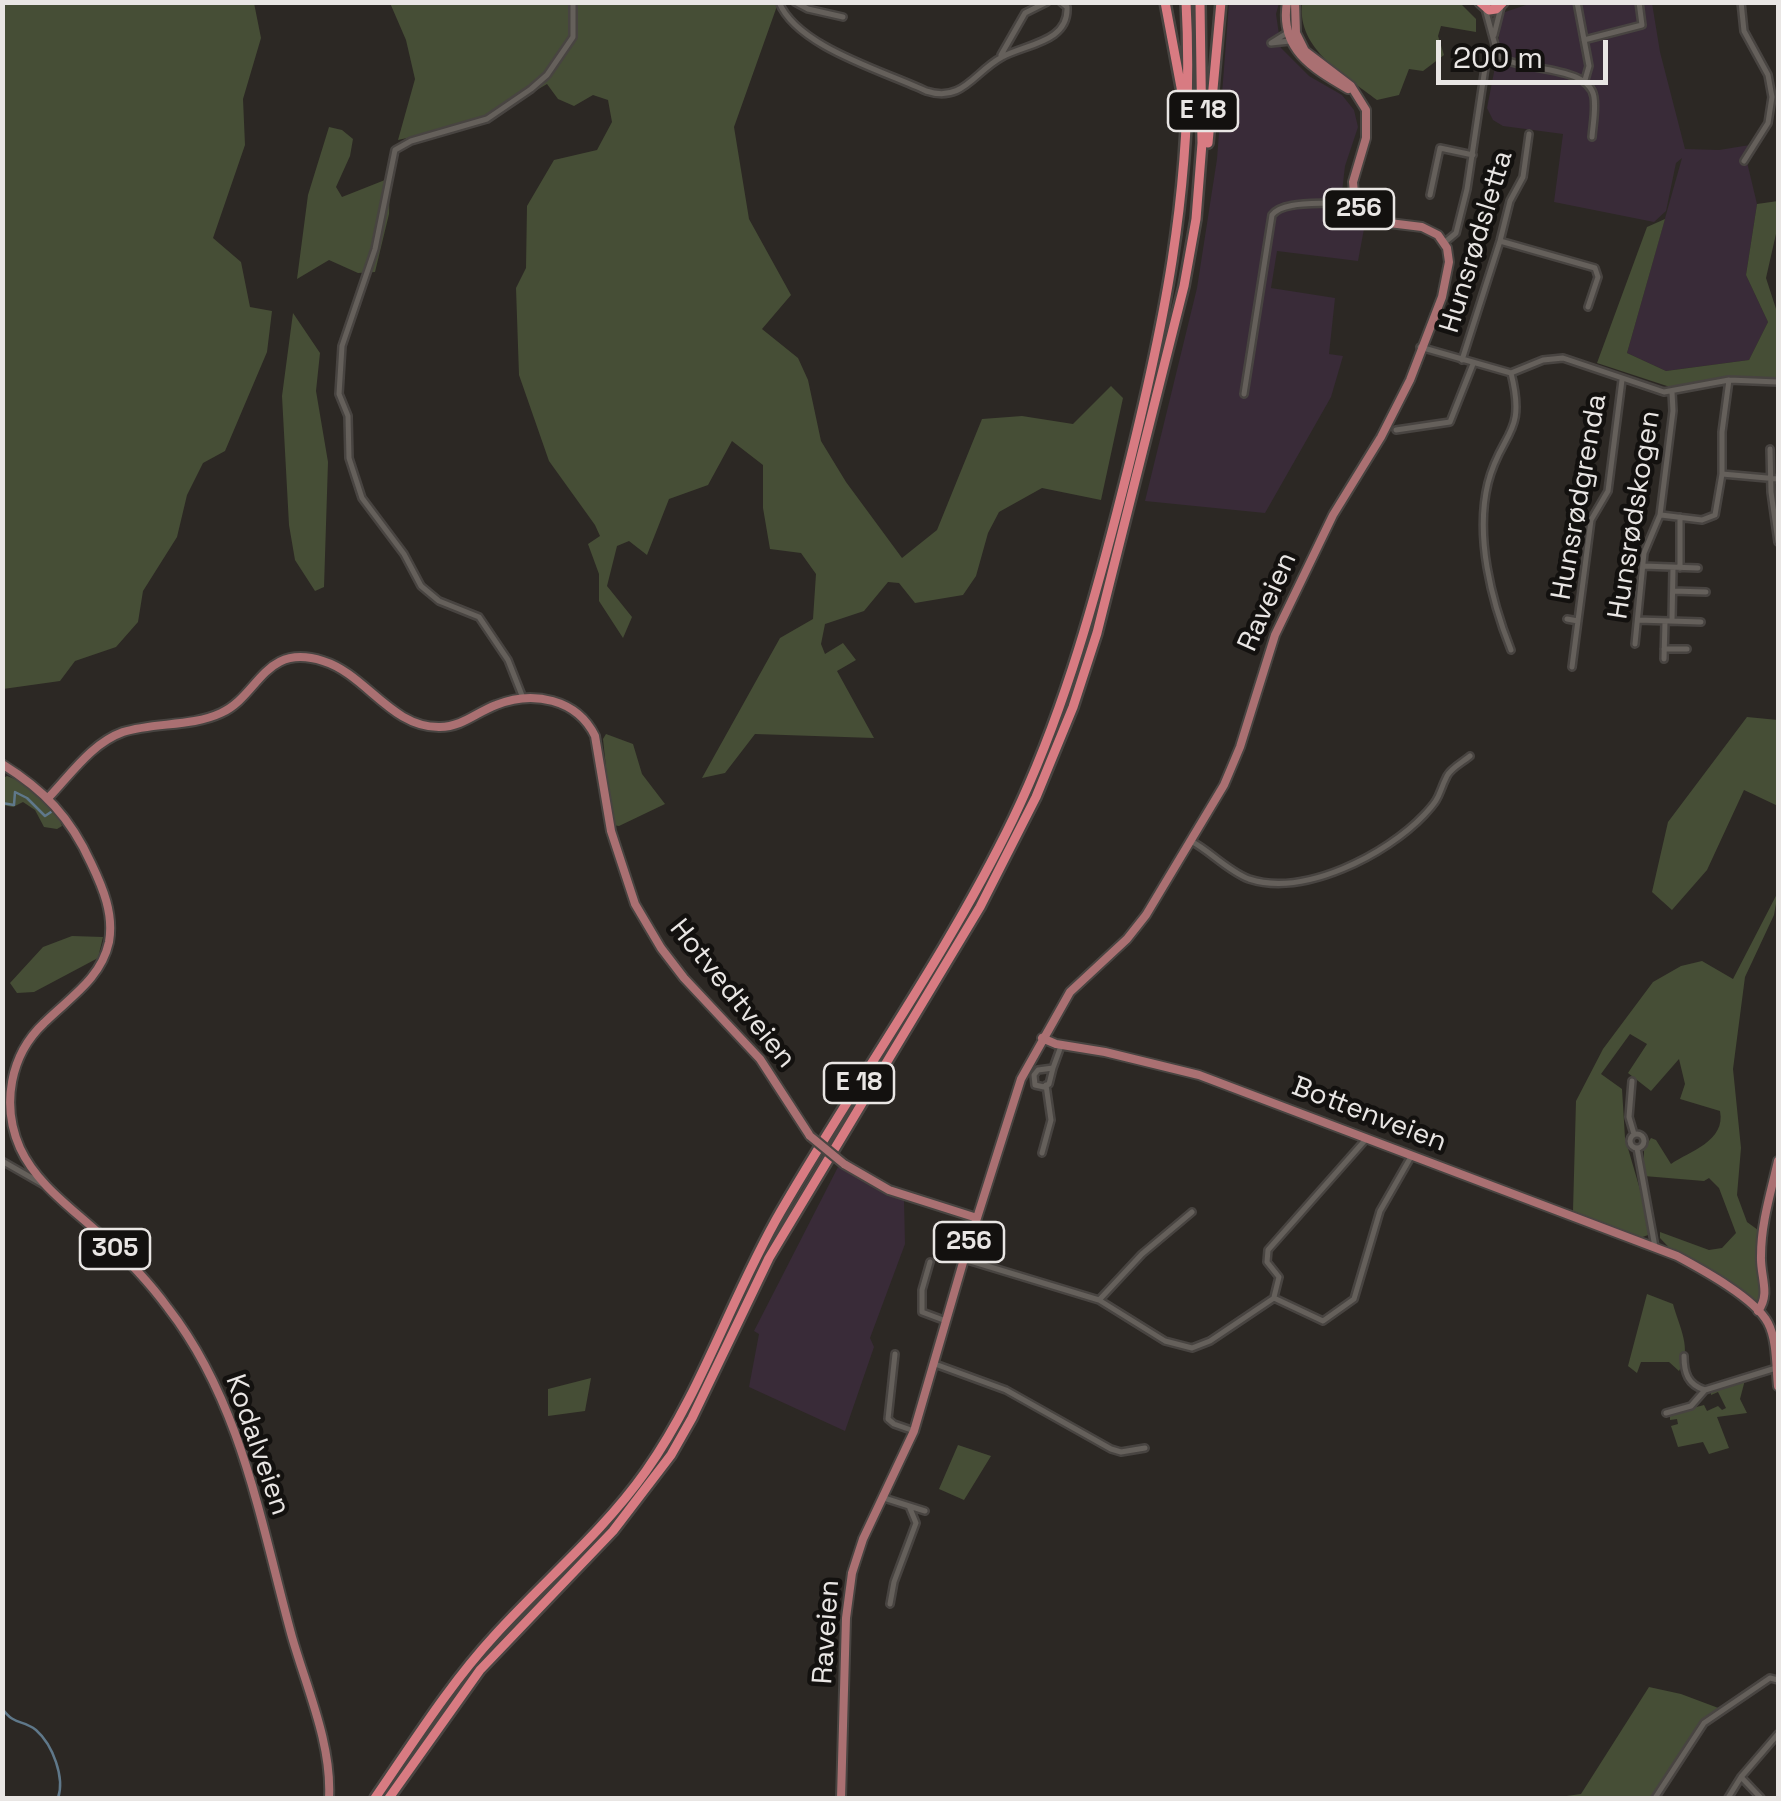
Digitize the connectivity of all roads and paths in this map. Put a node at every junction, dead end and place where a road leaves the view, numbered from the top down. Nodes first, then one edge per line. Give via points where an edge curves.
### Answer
1 (573, 2) edge
2 (779, 2) edge
3 (795, 2) edge
4 (1047, 2) edge
5 (1061, 2) edge
6 (1165, 2) edge
7 (1186, 2) edge
8 (1200, 2) edge
9 (1221, 2) edge
10 (1291, 2) edge
11 (1514, 2) edge
12 (1577, 2) edge
13 (1639, 2) edge
14 (1742, 2) edge
15 (1502, 4) edge
16 (1480, 5) edge
17 (843, 17) dead end
18 (1584, 40) junction
19 (1493, 43) junction
20 (1000, 58) junction
21 (1486, 68) dead end
22 (1585, 80) junction
23 (1529, 134) dead end
24 (1592, 137) dead end
25 (1474, 155) junction
26 (1186, 158) junction
27 (1744, 161) dead end
28 (1430, 195) dead end
29 (1354, 200) junction
30 (1196, 218) junction
31 (1500, 241) junction
32 (1444, 243) junction
33 (1588, 308) dead end
34 (1422, 347) junction
35 (1462, 360) junction
36 (1473, 364) junction
37 (1511, 373) junction
38 (1622, 380) junction
39 (1729, 380) junction
40 (1778, 382) edge
41 (1672, 392) junction
42 (1244, 394) dead end
43 (1396, 430) dead end
44 (1770, 448) dead end
45 (1722, 474) junction
46 (1770, 479) junction
47 (1778, 480) edge
48 (1660, 514) junction
49 (1680, 518) junction
50 (1778, 542) edge
51 (1643, 566) junction
52 (1676, 568) junction
53 (1698, 568) dead end
54 (1673, 591) junction
55 (1706, 592) dead end
56 (1506, 595) dead end
57 (1494, 598) junction
58 (1567, 620) dead end
59 (1638, 620) junction
60 (1578, 621) junction
61 (1668, 622) junction
62 (1701, 622) dead end
63 (1635, 644) dead end
64 (1664, 648) junction
65 (1687, 649) dead end
66 (1511, 650) dead end
67 (1664, 659) dead end
68 (1572, 668) dead end
69 (523, 698) junction
70 (1470, 756) dead end
71 (2, 764) edge
72 (49, 797) junction
73 (1190, 840) junction
74 (1042, 1038) junction
75 (1061, 1046) junction
76 (1053, 1068) junction
77 (1632, 1081) dead end
78 (1046, 1085) junction
79 (1367, 1138) junction
80 (1042, 1153) dead end
81 (1412, 1155) junction
82 (2, 1161) edge
83 (1778, 1161) edge
84 (47, 1186) junction
85 (1192, 1212) dead end
86 (977, 1218) junction
87 (1656, 1247) junction
88 (964, 1258) junction
89 (930, 1262) dead end
90 (1274, 1298) junction
91 (1100, 1300) junction
92 (1758, 1311) junction
93 (946, 1321) junction
94 (895, 1354) dead end
95 (1684, 1356) dead end
96 (934, 1364) junction
97 (1776, 1368) junction
98 (1778, 1386) edge
99 (1705, 1390) junction
100 (1666, 1413) dead end
101 (914, 1431) junction
102 (1146, 1448) dead end
103 (884, 1498) junction
104 (909, 1506) junction
105 (925, 1511) dead end
106 (890, 1604) dead end
107 (1778, 1680) edge
108 (1778, 1734) edge
109 (1741, 1777) junction
110 (329, 1798) edge
111 (375, 1798) edge
112 (389, 1798) edge
113 (840, 1798) edge
114 (1656, 1798) edge
115 (1728, 1798) edge
116 (1761, 1798) edge

1 - 69 street via 574,37 531,90 487,119 395,150 375,249 340,354 348,451 362,498 429,595 485,624
2 - 20 street via 793,26 814,40 936,95 956,93
3 - 17 street
4 - 20 street via 1025,12
5 - 20 street via 1068,14 1057,34
6 - 26 highway, E 18 via 1180,74
7 - 26 highway, E 18
8 - 30 highway, E 18 via 1203,114
9 - 30 highway
10 - 29 main road, 256 via 1291,36 1309,66 1355,95 1367,117
11 - 15 highway
12 - 18 street
13 - 18 street via 1642,26
14 - 27 street via 1744,31 1772,97 1768,122
15 - 16 highway via 1496,10
15 - 19 street
16 - 19 street
18 - 22 street via 1590,66
19 - 22 street via 1504,60
21 - 25 street, Raveien
22 - 24 street via 1594,97
23 - 31 street, Hunsrødsletta via 1523,177
25 - 28 street via 1440,148
25 - 32 street, Raveien via 1456,233
26 - 111 highway, E 18 via 1166,309 1121,497 1073,669 1012,820 758,1252 661,1449 604,1523 480,1652
29 - 32 main road, 256 via 1369,219 1422,227
29 - 42 street via 1284,205 1272,215
30 - 112 highway, E 18 via 1173,338 1097,633 1060,742 1010,853 769,1258 666,1464 613,1532 480,1670
31 - 33 street via 1595,268
31 - 35 street, Hunsrødsletta
32 - 34 main road, Raveien / 256 via 1444,287
34 - 35 street
34 - 73 main road, Raveien / 256 via 1381,437 1292,596 1234,766
35 - 36 street
36 - 37 street
36 - 43 street via 1450,422
37 - 38 street via 1555,358
37 - 57 street via 1516,423 1486,497
38 - 41 street
38 - 60 street, Hunsrødgrenda via 1608,490 1591,520
39 - 40 street
39 - 41 street
39 - 45 street
41 - 48 street, Hunsrødskogen
44 - 46 street
45 - 46 street
45 - 49 street via 1714,515
46 - 47 street
46 - 50 street
48 - 49 street
48 - 51 street, Hunsrødskogen
49 - 52 street
51 - 52 street
51 - 59 street, Hunsrødskogen
52 - 53 street
52 - 54 street
54 - 55 street
54 - 61 street
56 - 57 street
57 - 66 street
58 - 60 street, Hunsrødgrenda
59 - 61 street
59 - 63 street, Hunsrødskogen
60 - 68 street, Hunsrødgrenda
61 - 62 street
61 - 64 street
64 - 65 street
64 - 67 street
69 - 72 main road via 454,726 430,727 403,717 335,666 296,658 265,671 221,713 106,740
69 - 86 main road, Hotvedtveien, bridge via 561,703 588,722 600,752 616,851 640,913 684,978 760,1059 810,1136 888,1190
70 - 73 street via 1448,773 1441,798 1418,822 1322,879 1246,878
71 - 72 main road, Kodalveien / 305
72 - 84 main road, Kodalveien / 305 via 90,859 110,929 98,970 30,1039 13,1078 16,1135
73 - 74 main road, Raveien / 256 via 1139,925 1076,985
74 - 75 main road, Bottenveien
74 - 86 main road, Raveien / 256 via 1021,1079
75 - 76 street
75 - 79 main road, Bottenveien via 1182,1070
76 - 78 street
76 - 78 street via 1034,1074 1035,1085
77 - 87 street via 1630,1143 1637,1148
78 - 80 street via 1051,1120
79 - 81 main road, Bottenveien
79 - 90 street via 1268,1250 1267,1262 1279,1278
81 - 87 main road, Bottenveien
81 - 90 street via 1380,1211 1354,1300 1323,1320
82 - 84 street
83 - 92 main road via 1765,1214 1765,1296
84 - 110 main road, Kodalveien / 305 via 166,1305 219,1390 324,1749
85 - 91 street
86 - 88 main road, Raveien / 256
87 - 92 main road, Bottenveien
88 - 91 street
88 - 93 main road, Raveien / 256
89 - 93 street via 922,1312
90 - 91 street via 1192,1348 1165,1341
92 - 97 main road via 1770,1331
93 - 96 main road, Raveien / 256
94 - 101 street via 888,1419
95 - 99 street via 1686,1376
96 - 101 main road, Raveien / 256
96 - 102 street via 1006,1390 1111,1450
97 - 98 main road
97 - 99 street
99 - 100 street via 1691,1406
101 - 103 main road, Raveien / 256
103 - 104 street
103 - 113 main road, Raveien / 256 via 848,1589
104 - 105 street
104 - 106 street via 916,1523
107 - 114 street via 1770,1678 1704,1723
108 - 109 street
109 - 115 street
109 - 116 street

